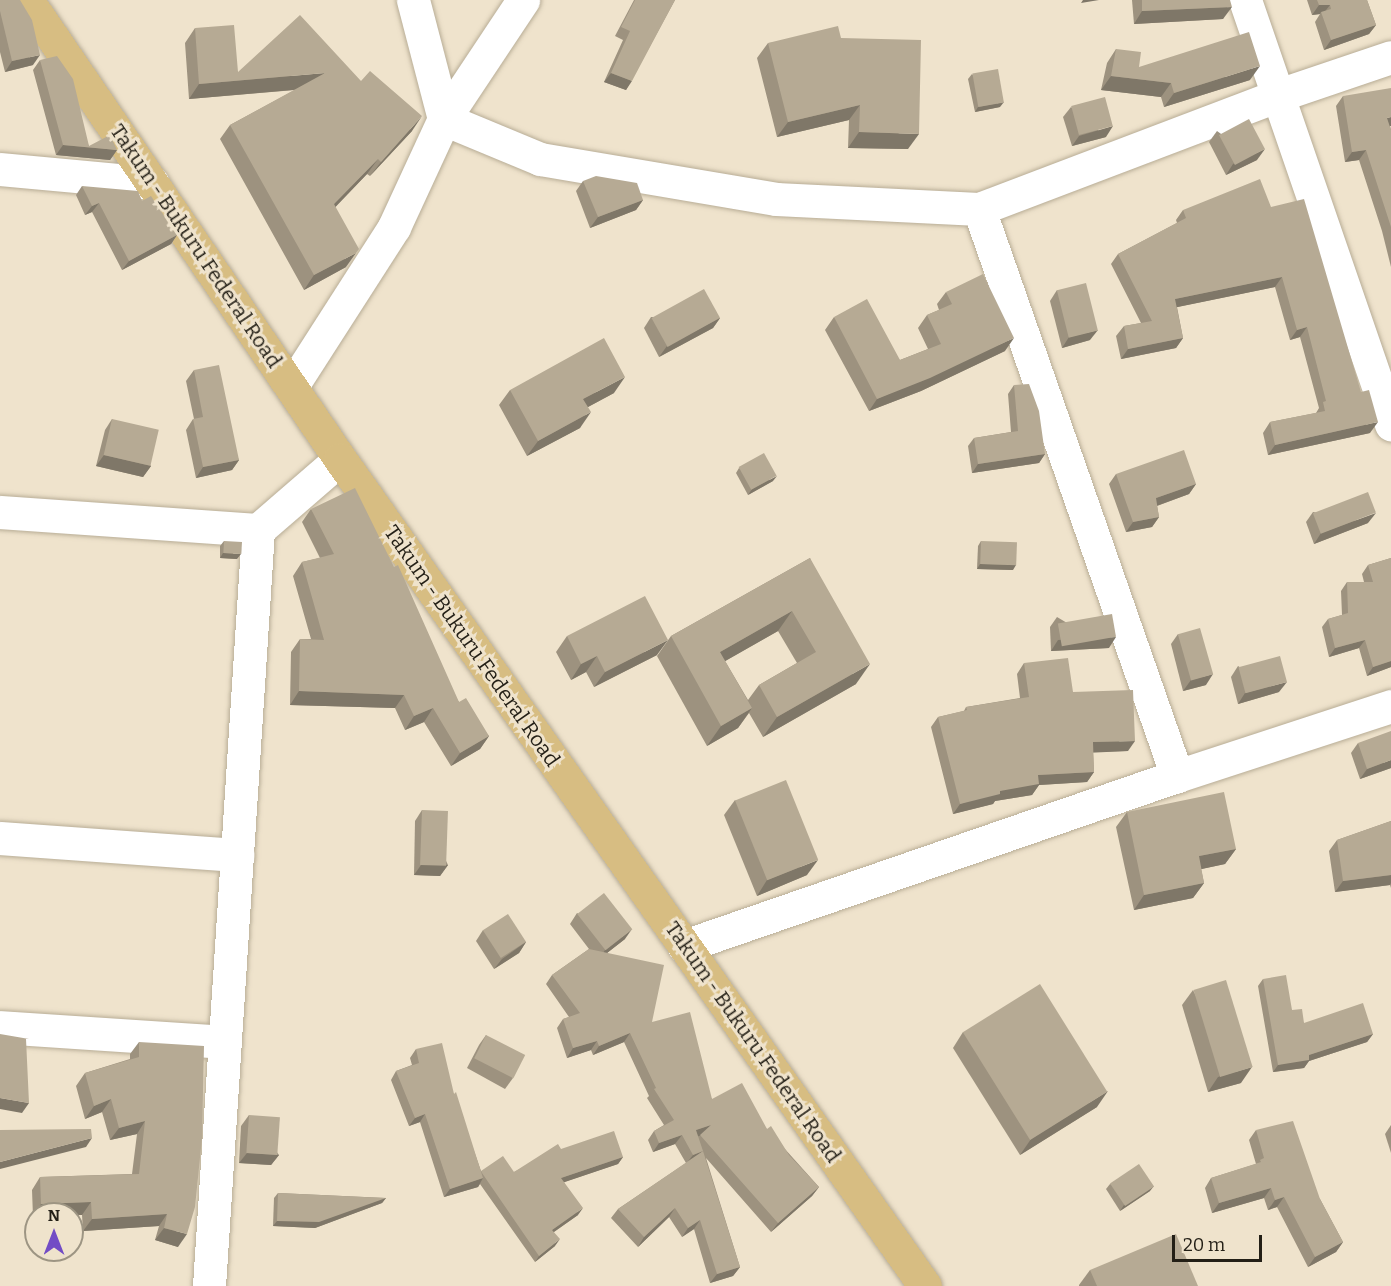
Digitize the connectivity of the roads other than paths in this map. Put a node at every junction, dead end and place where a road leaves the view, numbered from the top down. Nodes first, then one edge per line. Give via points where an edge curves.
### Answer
1 (27, 0) edge
2 (413, 0) edge
3 (523, 0) edge
4 (1245, 0) edge
5 (1391, 57) edge
6 (1279, 95) junction
7 (444, 119) junction
8 (0, 170) edge
9 (152, 183) junction
10 (979, 208) junction
11 (292, 386) junction
12 (1391, 425) edge
13 (340, 459) junction
14 (0, 512) edge
15 (258, 530) junction
16 (1391, 706) edge
17 (1176, 776) junction
18 (0, 838) edge
19 (237, 855) junction
20 (684, 946) junction
21 (0, 1027) edge
22 (225, 1042) junction
23 (209, 1286) edge
24 (925, 1286) edge

1 - 9 main road, Takum - Bukuru Federal Road
2 - 7 street
3 - 7 street
4 - 6 street
5 - 6 street
6 - 10 street
6 - 12 street
7 - 10 street via 540,159 647,179 776,199
7 - 11 street via 394,227
8 - 9 street
9 - 11 main road, Takum - Bukuru Federal Road
10 - 17 street
11 - 13 main road, Takum - Bukuru Federal Road
13 - 15 street
13 - 20 main road, Takum - Bukuru Federal Road
14 - 15 street
15 - 19 street
16 - 17 street
17 - 20 street
18 - 19 street
19 - 22 street
20 - 24 main road, Takum - Bukuru Federal Road
21 - 22 street
22 - 23 street

